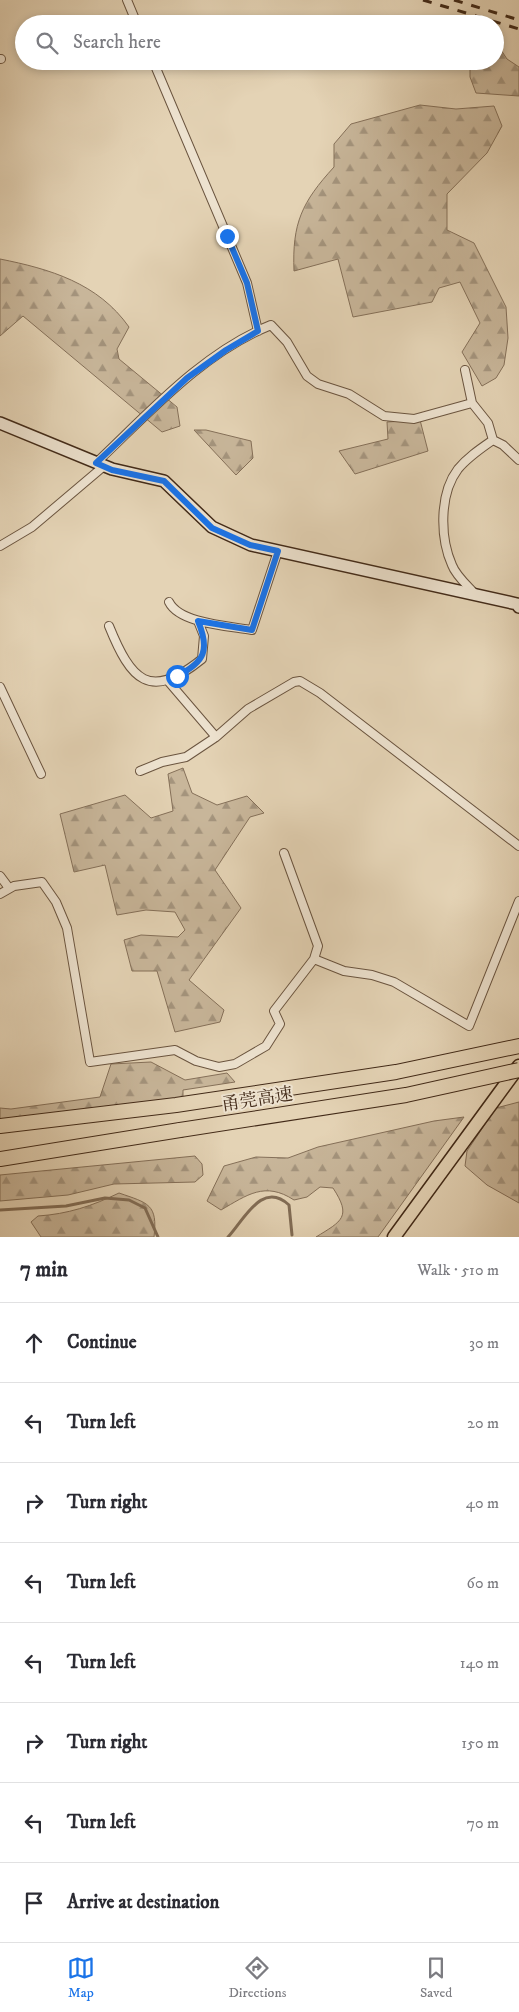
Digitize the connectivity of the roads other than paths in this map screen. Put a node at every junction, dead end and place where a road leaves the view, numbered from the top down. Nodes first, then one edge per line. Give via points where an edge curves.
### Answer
1 (128, 0) edge
2 (134, 15) edge
3 (157, 70) edge
4 (258, 331) junction
5 (465, 370) dead end
6 (472, 403) junction
7 (0, 423) edge
8 (493, 440) junction
9 (519, 460) edge
10 (100, 465) junction
11 (0, 546) edge
12 (278, 551) junction
13 (478, 596) junction
14 (169, 602) dead end
15 (518, 603) edge
16 (198, 621) junction
17 (109, 626) dead end
18 (168, 681) junction
19 (0, 686) edge
20 (216, 737) junction
21 (140, 772) dead end
22 (41, 774) dead end
23 (519, 846) edge
24 (284, 853) dead end
25 (0, 876) edge
26 (10, 888) junction
27 (0, 894) edge
28 (519, 902) edge
29 (314, 959) junction
30 (519, 1046) edge
31 (519, 1066) edge
32 (519, 1070) edge
33 (0, 1126) edge
34 (0, 1158) edge
35 (394, 1237) edge

1 - 2 street
3 - 4 street via 247,283
4 - 6 street via 271,325 287,342 307,376 318,384 350,394 384,416 414,419
4 - 10 street via 187,378
5 - 6 street
6 - 8 street via 488,423
7 - 10 street
8 - 9 street
8 - 13 street via 470,456 457,471 445,501 447,549 452,567
10 - 11 street via 32,526
10 - 12 street via 164,481 212,528 250,545
12 - 13 street
12 - 16 street via 252,630
13 - 15 street
14 - 16 street via 172,608
16 - 18 street via 204,636 202,659
17 - 18 street via 126,664 137,676 146,681
18 - 20 street
19 - 22 street
20 - 21 street via 186,757 162,762
20 - 23 street via 248,709 300,681
24 - 29 street via 318,946
25 - 26 street
26 - 27 street
26 - 29 street via 42,882 68,928 90,1062 175,1050 207,1065 235,1064 266,1046 280,1024 274,1011
28 - 29 street via 469,1026 394,982 344,971
30 - 33 highway, 甬莞高速 via 396,1072 176,1105
31 - 35 main road
32 - 34 highway, 甬莞高速, bridge via 406,1095

